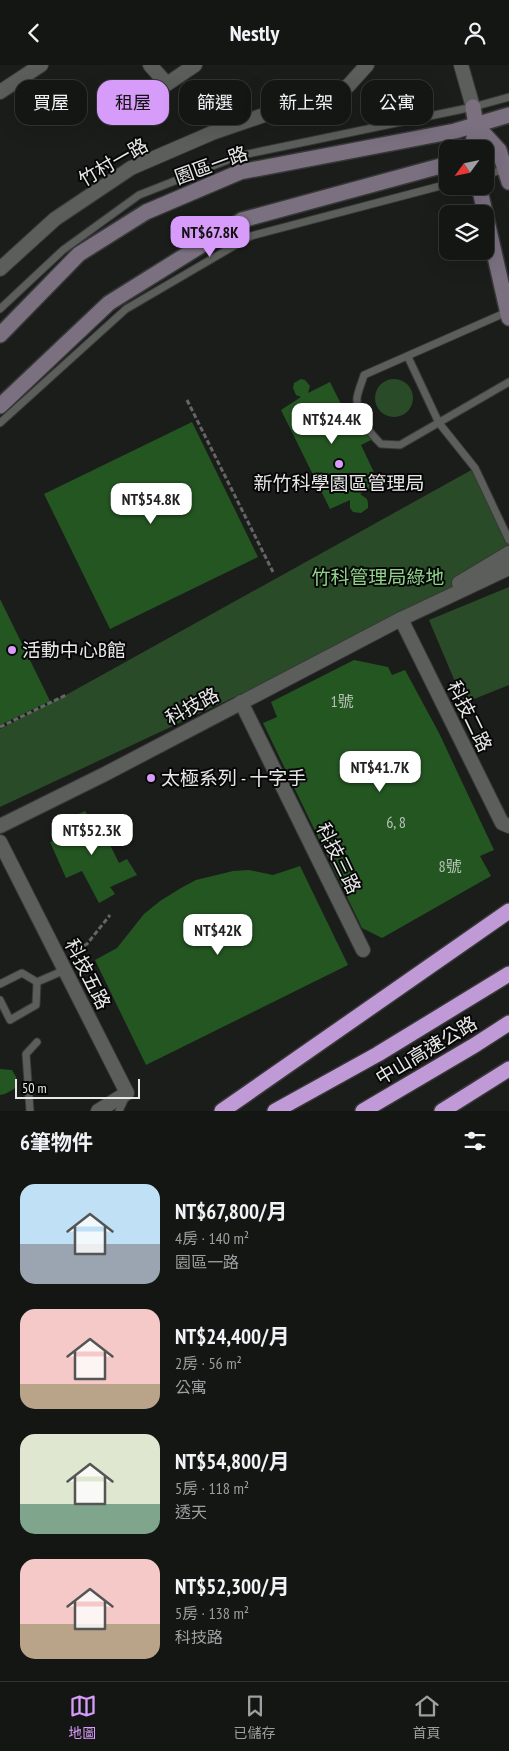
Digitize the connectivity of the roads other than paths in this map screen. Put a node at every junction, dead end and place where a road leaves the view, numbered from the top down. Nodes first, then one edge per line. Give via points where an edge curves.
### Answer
1 (150, 65) edge
2 (195, 65) edge
3 (368, 65) edge
4 (461, 65) edge
5 (34, 67) edge
6 (0, 92) edge
7 (509, 97) edge
8 (473, 107) junction
9 (509, 115) edge
10 (476, 125) junction
11 (474, 140) edge
12 (498, 150) edge
13 (439, 166) edge
14 (508, 173) edge
15 (494, 174) edge
16 (439, 186) edge
17 (482, 195) edge
18 (0, 269) edge
19 (0, 309) edge
20 (508, 315) edge
21 (0, 335) edge
22 (408, 357) junction
23 (509, 382) edge
24 (0, 406) edge
25 (0, 423) edge
26 (439, 423) junction
27 (509, 540) edge
28 (509, 553) edge
29 (509, 568) edge
30 (401, 619) junction
31 (242, 702) junction
32 (0, 826) edge
33 (509, 826) edge
34 (0, 842) edge
35 (509, 911) edge
36 (362, 950) dead end
37 (65, 970) junction
38 (509, 974) edge
39 (37, 982) junction
40 (0, 984) edge
41 (0, 1001) edge
42 (509, 1023) edge
43 (38, 1042) dead end
44 (509, 1069) edge
45 (127, 1093) junction
46 (30, 1111) edge
47 (98, 1111) edge
48 (119, 1111) edge
49 (222, 1111) edge
50 (275, 1111) edge
51 (363, 1111) edge
52 (442, 1111) edge

1 - 2 street via 167,85
3 - 18 street, 竹村一路 via 348,86 212,133 131,168 55,219
4 - 8 street
5 - 6 street
7 - 8 lane
8 - 10 street
8 - 19 lane via 238,155 139,195 63,250
9 - 10 street, 園區一路
10 - 11 street
10 - 12 street
10 - 21 street, 園區一路 via 240,172 146,212 80,254
12 - 14 street
13 - 24 street via 242,220 109,303
14 - 15 lane
16 - 25 lane via 251,236 126,309
17 - 20 street
20 - 22 lane
22 - 26 lane
22 - 26 lane via 364,375 357,398 360,415 381,444 400,445
23 - 26 lane
26 - 27 lane via 475,468
28 - 30 street, 科技路
29 - 30 street, 科技路
30 - 31 street, 科技路
30 - 33 street, 科技二路 via 502,823
31 - 32 street, 科技路
31 - 36 street, 科技三路
34 - 37 street, 科技五路
35 - 49 highway
37 - 39 lane
37 - 45 street, 科技五路
38 - 50 highway via 378,1054
39 - 40 lane via 22,973
39 - 41 lane via 36,1005 10,1020
42 - 51 highway, 中山高速公路
43 - 46 lane via 26,1054
44 - 52 highway
45 - 47 street
45 - 48 lane

